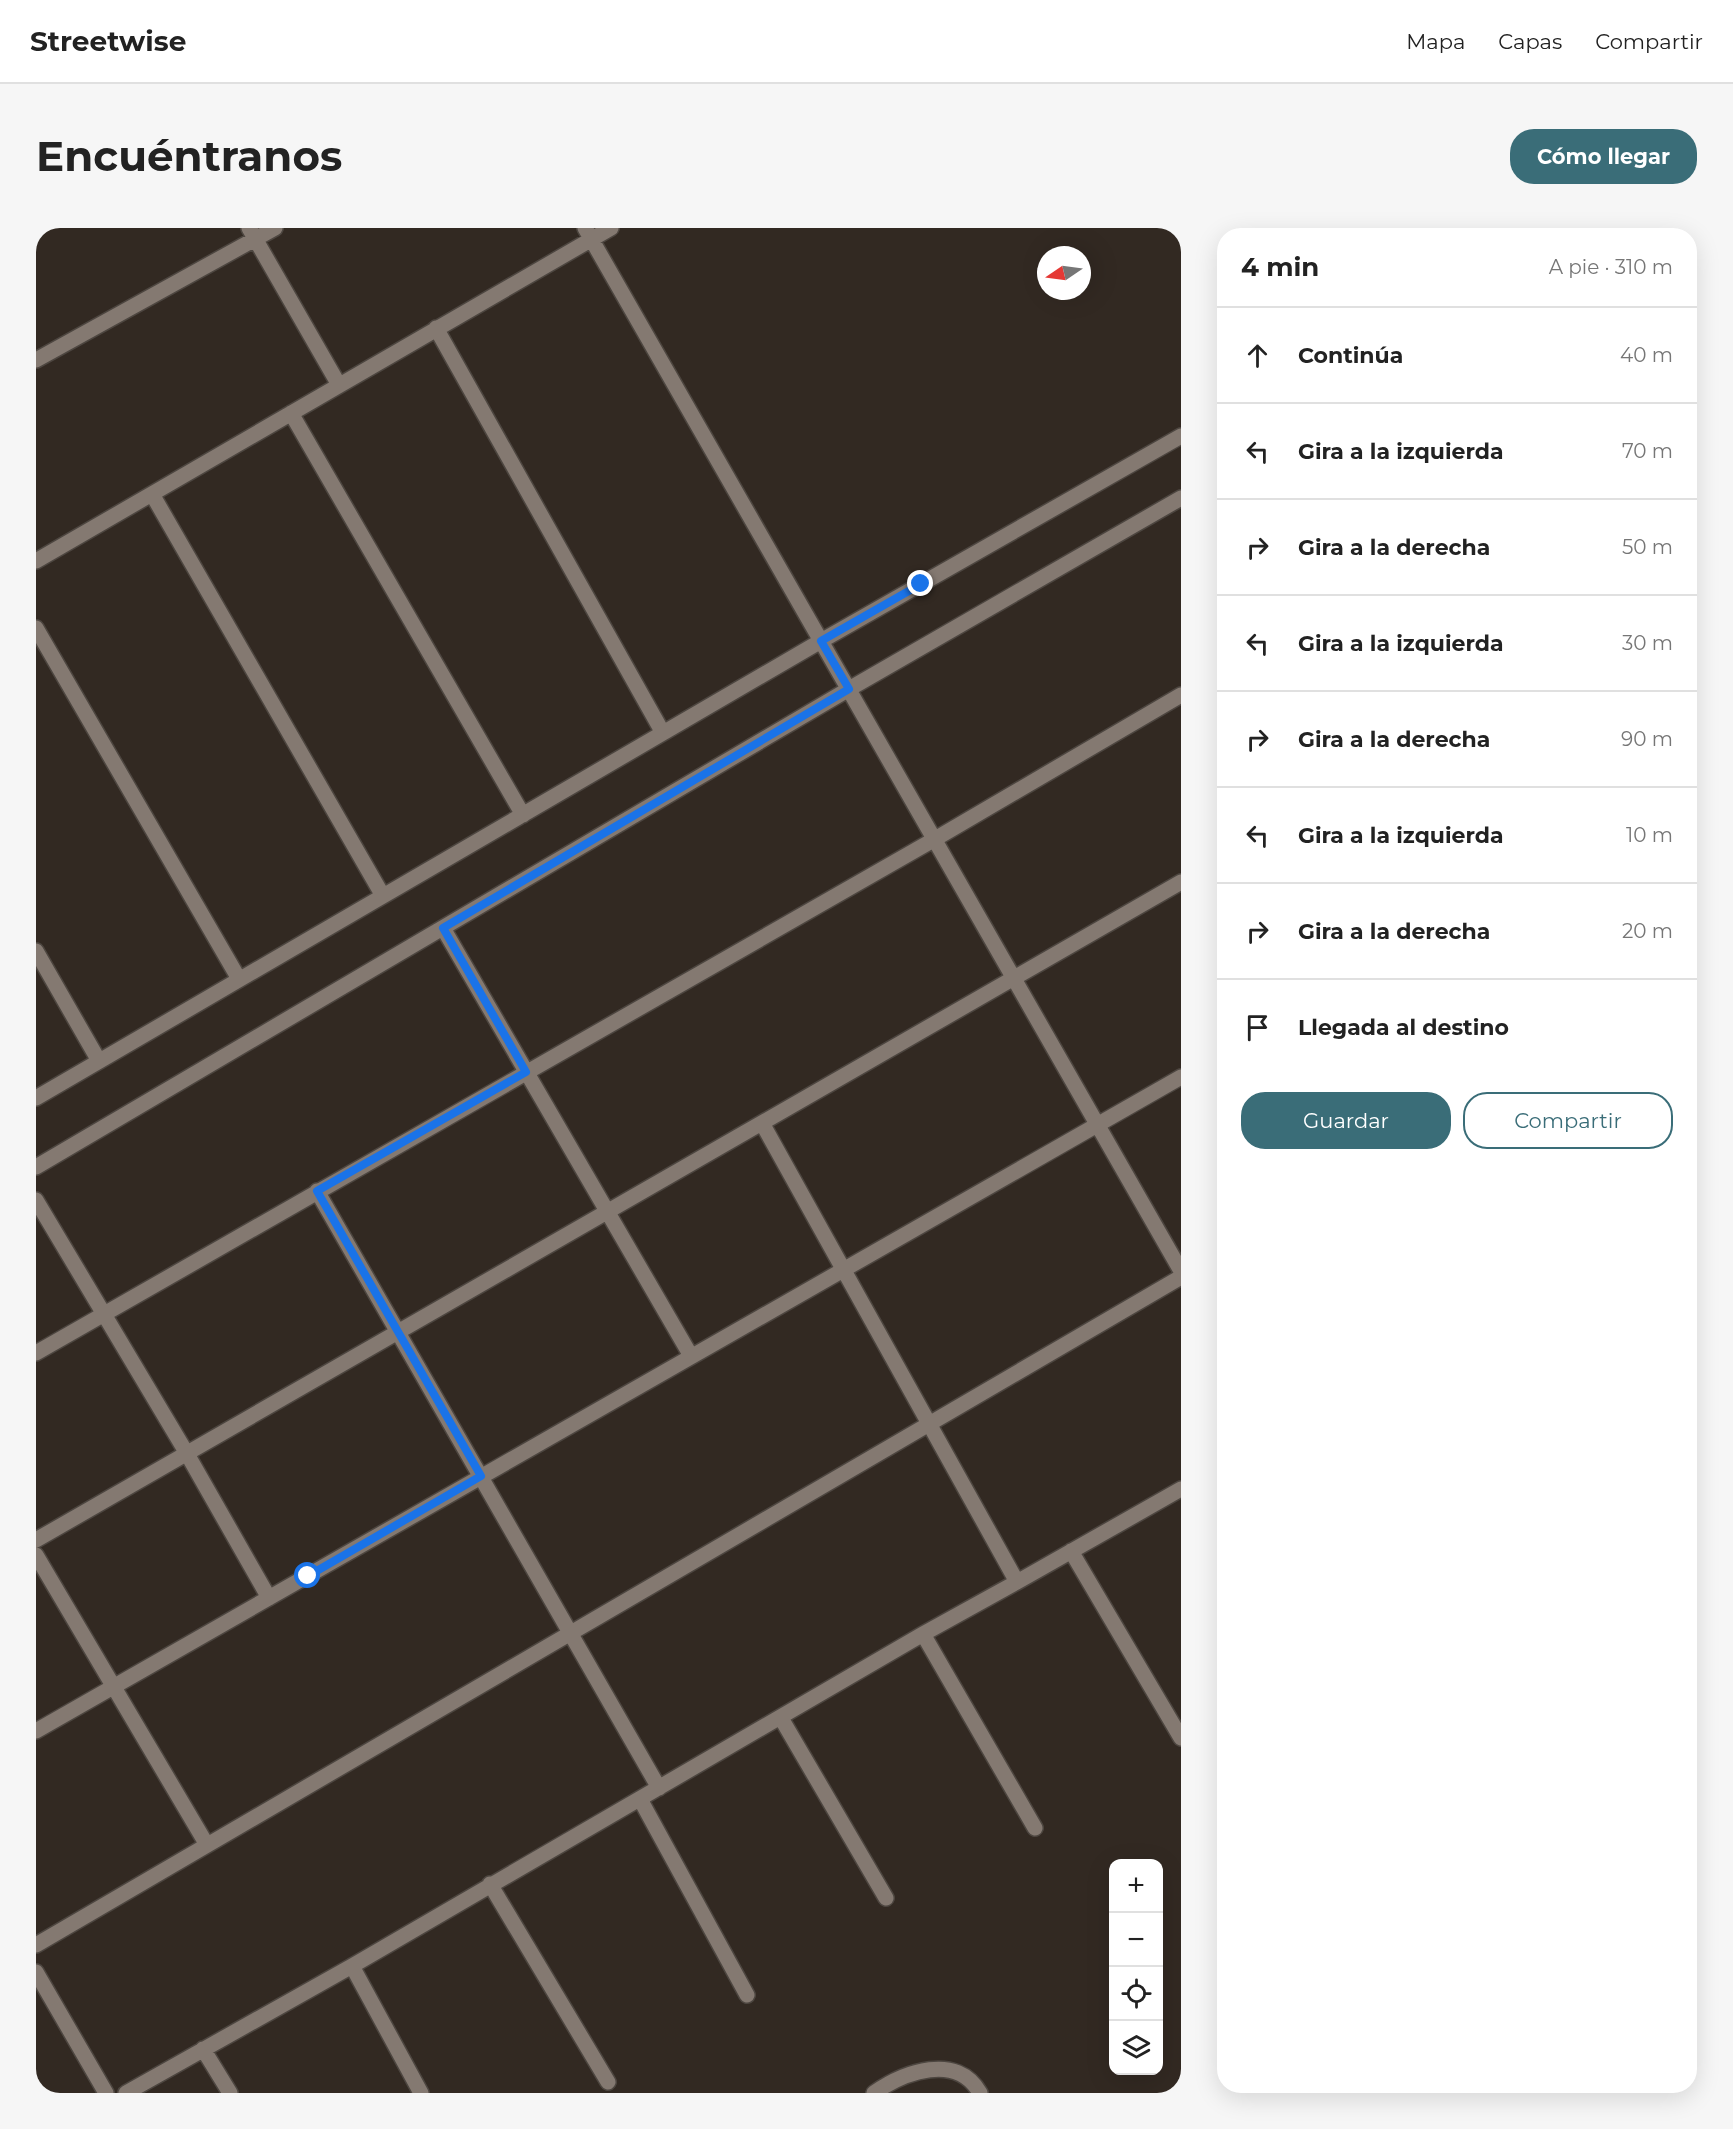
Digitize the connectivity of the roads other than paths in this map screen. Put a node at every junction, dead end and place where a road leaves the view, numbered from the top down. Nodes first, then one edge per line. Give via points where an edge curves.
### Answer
1 (275, 228) edge
2 (611, 228) edge
3 (589, 233) edge
4 (252, 234) edge
5 (436, 328) junction
6 (36, 360) edge
7 (339, 385) junction
8 (291, 413) junction
9 (1181, 436) edge
10 (152, 494) junction
11 (1181, 498) edge
12 (36, 561) edge
13 (36, 628) edge
14 (821, 641) junction
15 (849, 689) junction
16 (1181, 695) edge
17 (663, 733) junction
18 (523, 814) junction
19 (934, 839) junction
20 (1181, 882) edge
21 (383, 896) junction
22 (443, 928) junction
23 (36, 951) edge
24 (239, 979) junction
25 (1014, 979) junction
26 (99, 1061) junction
27 (526, 1072) junction
28 (1181, 1077) edge
29 (36, 1098) edge
30 (762, 1123) junction
31 (1098, 1125) junction
32 (36, 1167) edge
33 (317, 1191) junction
34 (36, 1200) edge
35 (607, 1212) junction
36 (844, 1269) junction
37 (1181, 1271) edge
38 (1181, 1277) edge
39 (104, 1314) junction
40 (398, 1332) junction
41 (36, 1353) edge
42 (691, 1356) junction
43 (929, 1424) junction
44 (186, 1452) junction
45 (481, 1476) junction
46 (1181, 1489) edge
47 (36, 1540) edge
48 (1071, 1551) junction
49 (36, 1555) edge
50 (1017, 1582) junction
51 (269, 1598) junction
52 (571, 1633) junction
53 (923, 1634) junction
54 (114, 1686) junction
55 (781, 1718) junction
56 (36, 1731) edge
57 (1181, 1738) edge
58 (659, 1788) junction
59 (640, 1799) junction
60 (1035, 1828) dead end
61 (207, 1845) junction
62 (490, 1884) junction
63 (886, 1899) dead end
64 (36, 1945) edge
65 (352, 1966) junction
66 (36, 1972) edge
67 (747, 1995) dead end
68 (203, 2049) junction
69 (608, 2082) dead end
70 (106, 2093) edge
71 (126, 2093) edge
72 (230, 2093) edge
73 (421, 2093) edge
74 (874, 2093) edge
75 (980, 2093) edge

1 - 4 street
2 - 3 street
3 - 5 street
3 - 14 street
4 - 6 street
4 - 7 street
5 - 7 street
5 - 17 street
7 - 8 street
8 - 10 street
8 - 18 street
9 - 14 street
10 - 12 street
10 - 21 street
11 - 15 street
13 - 24 street
14 - 15 street
14 - 17 street
15 - 19 street
15 - 22 street
16 - 19 street
17 - 18 street
18 - 21 street
19 - 25 street
19 - 27 street
20 - 25 street
21 - 24 street
22 - 27 street
22 - 32 street
23 - 26 street
24 - 26 street
25 - 30 street
25 - 31 street
26 - 29 street
27 - 33 street
27 - 35 street
28 - 31 street
30 - 35 street
30 - 36 street
31 - 36 street
31 - 37 street
33 - 39 street
33 - 40 street
34 - 39 street
35 - 40 street
35 - 42 street
36 - 42 street
36 - 43 street
38 - 43 street
39 - 41 street
39 - 44 street
40 - 44 street
40 - 45 street
42 - 45 street
43 - 50 street
43 - 52 street
44 - 47 street
44 - 51 street
45 - 51 street
45 - 52 street
46 - 48 street
48 - 50 street
48 - 57 street
49 - 54 street
50 - 53 street
51 - 54 street
52 - 58 street
52 - 61 street
53 - 55 street
53 - 60 street
54 - 56 street
54 - 61 street
55 - 58 street
55 - 63 street
58 - 59 street
59 - 62 street
59 - 67 street
61 - 64 street
62 - 65 street
62 - 69 street
65 - 68 street
65 - 73 street
66 - 70 street
68 - 71 street
68 - 72 street
74 - 75 street via 922,2070 952,2069 976,2085

